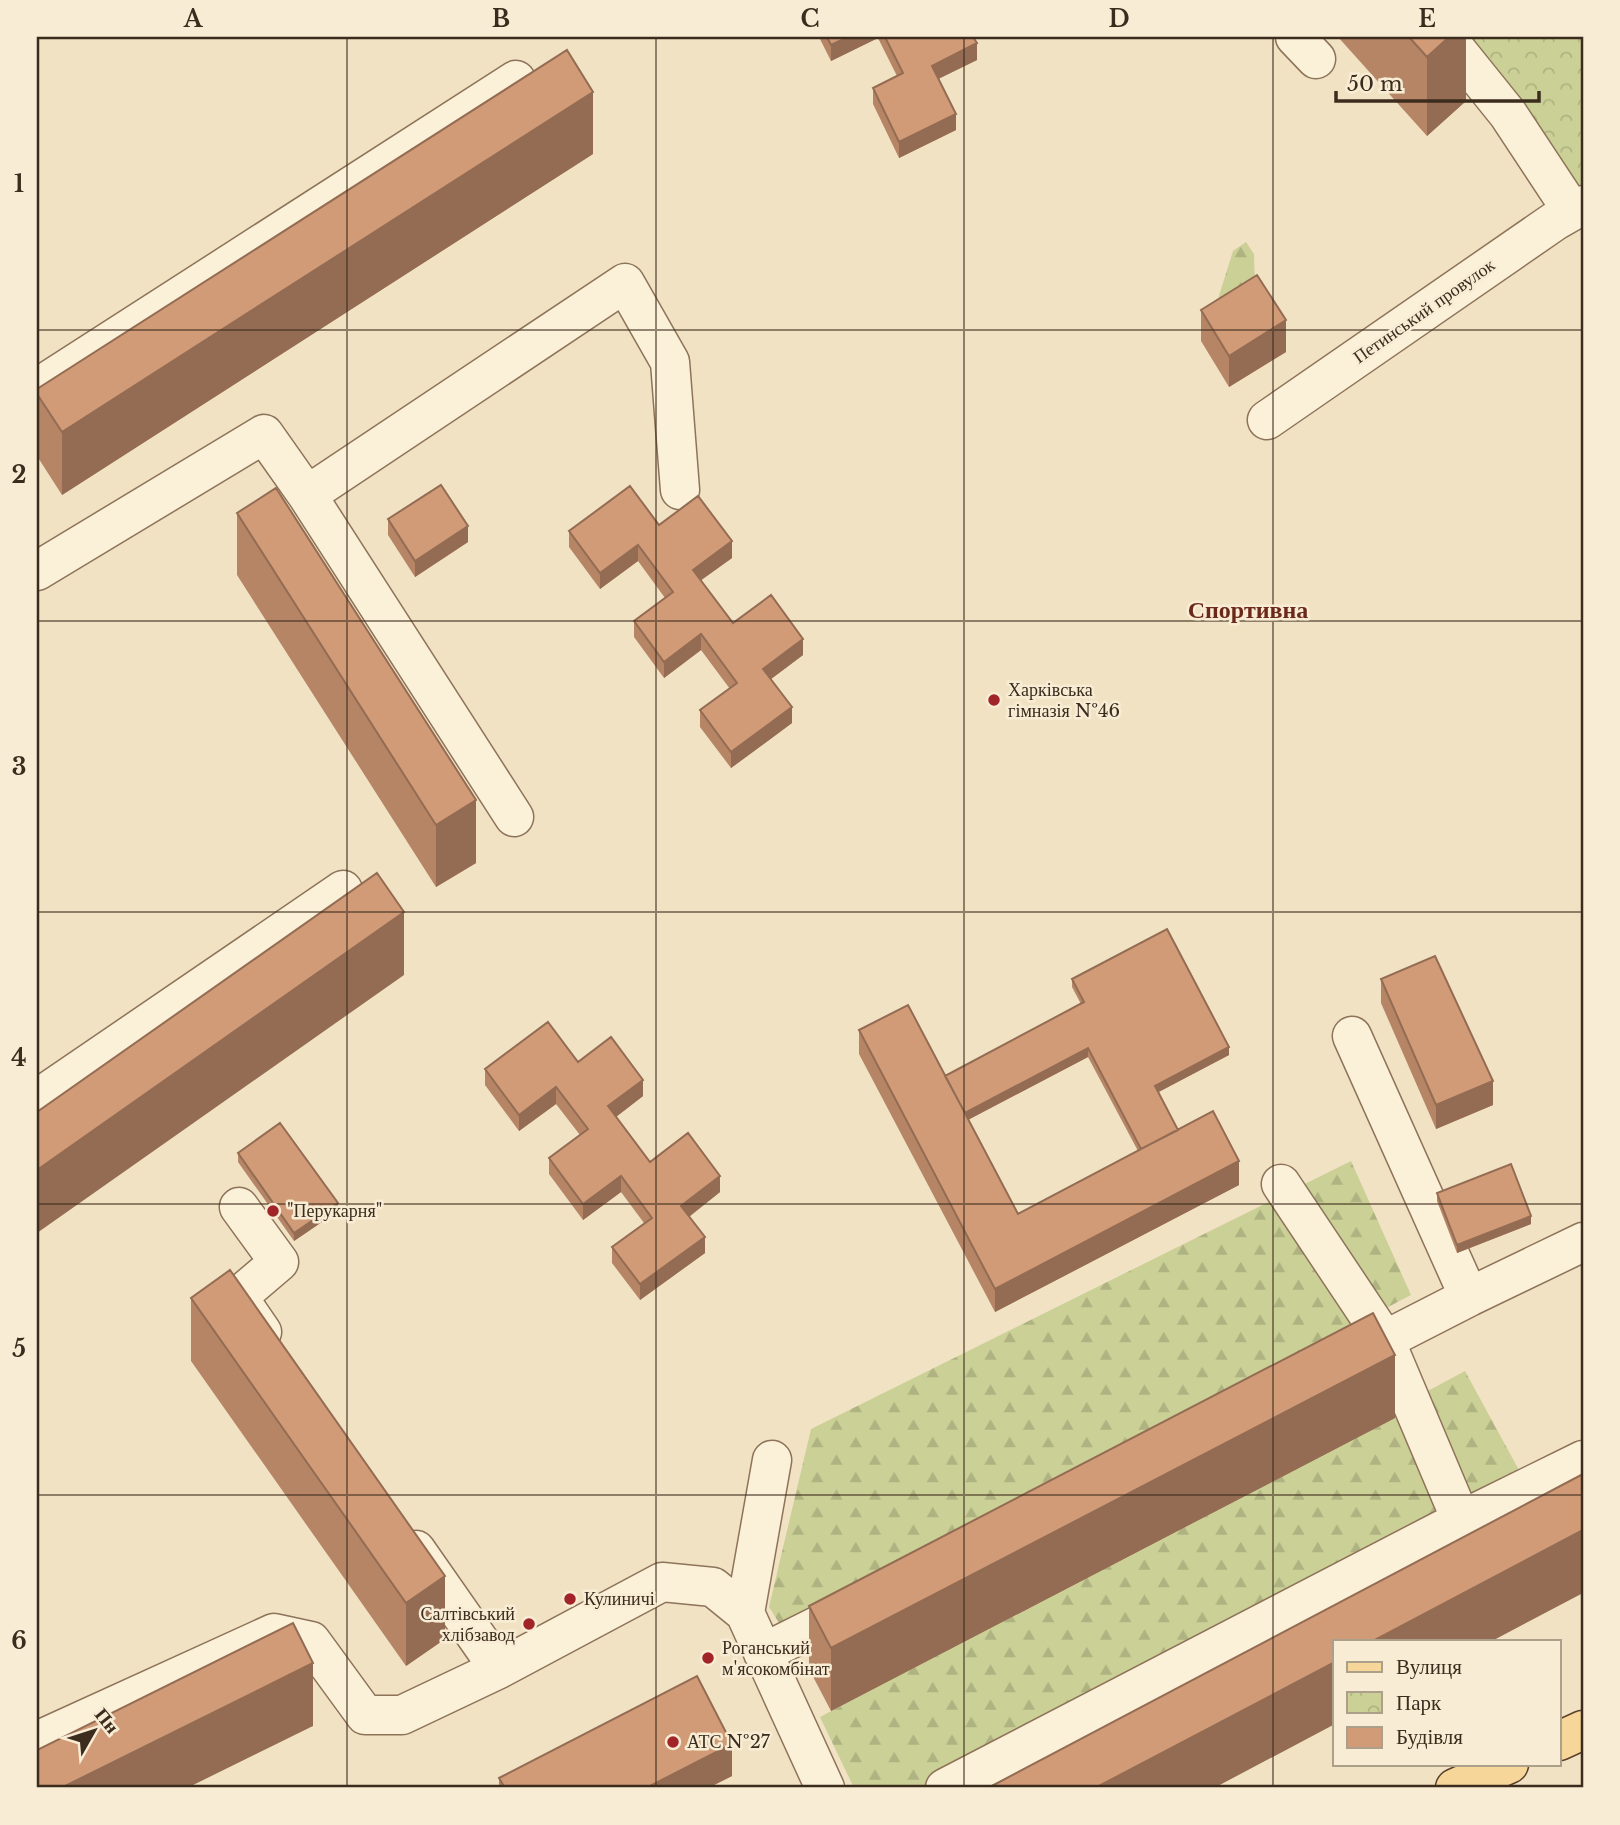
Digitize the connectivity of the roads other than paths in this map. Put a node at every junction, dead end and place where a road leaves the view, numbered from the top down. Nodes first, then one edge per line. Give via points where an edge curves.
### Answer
1 (1446, 37) edge
2 (516, 80) edge
3 (1578, 208) edge
4 (37, 388) edge
5 (1267, 421) dead end
6 (680, 490) dead end
7 (307, 495) junction
8 (37, 571) edge
9 (513, 817) dead end
10 (343, 890) dead end
11 (1352, 1035) dead end
12 (37, 1099) edge
13 (1281, 1184) dead end
14 (239, 1207) dead end
15 (1583, 1242) edge
16 (1469, 1297) junction
17 (1385, 1340) junction
18 (285, 1364) edge
19 (1311, 1377) edge
20 (772, 1460) dead end
21 (1583, 1460) edge
22 (1461, 1520) junction
23 (396, 1522) edge
24 (887, 1591) edge
25 (745, 1613) junction
26 (763, 1653) junction
27 (499, 1669) junction
28 (1583, 1730) edge
29 (37, 1741) edge
30 (1560, 1741) edge
31 (1504, 1766) edge
32 (825, 1788) edge
33 (945, 1788) edge
34 (1455, 1788) edge

1 - 3 street
2 - 4 street
3 - 5 street, Петинський провулок
6 - 7 street via 670,362 625,283
7 - 8 street via 264,434
7 - 9 street
10 - 12 street
11 - 16 street
13 - 17 street
14 - 18 street via 279,1262 238,1297
15 - 16 street
16 - 17 street
17 - 19 street
17 - 22 street
20 - 25 street
21 - 22 street
22 - 33 street
23 - 27 street
24 - 26 street
25 - 26 street
25 - 27 street via 713,1587 662,1582
26 - 32 street
27 - 29 street via 402,1715 365,1715 311,1641 274,1633
28 - 30 main road
31 - 34 main road

